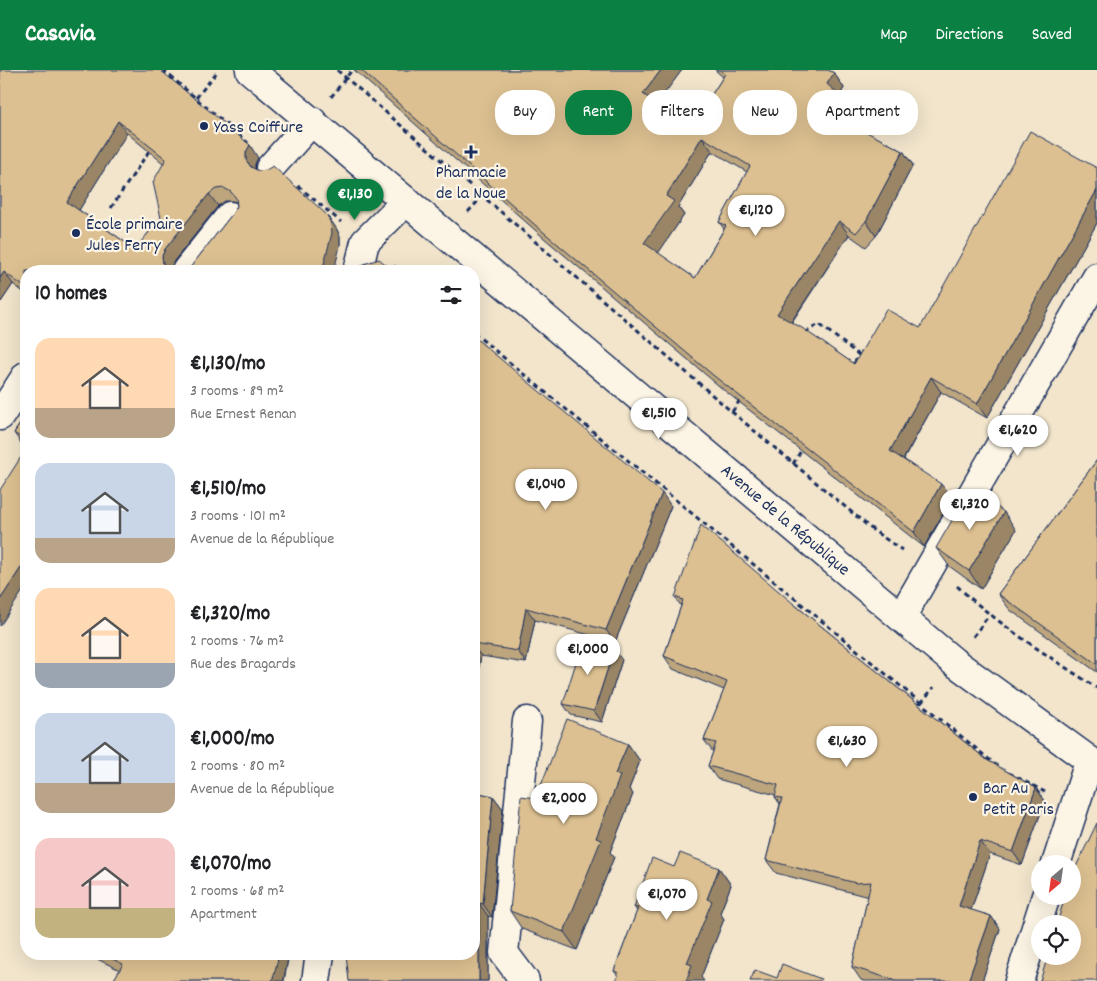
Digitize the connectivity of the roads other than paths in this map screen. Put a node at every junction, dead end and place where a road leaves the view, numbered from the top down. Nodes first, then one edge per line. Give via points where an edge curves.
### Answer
1 (252, 71) edge
2 (312, 121) junction
3 (270, 168) edge
4 (406, 201) junction
5 (230, 216) edge
6 (191, 265) edge
7 (359, 265) edge
8 (1097, 277) edge
9 (20, 385) edge
10 (0, 416) edge
11 (902, 616) junction
12 (527, 721) dead end
13 (1093, 764) edge
14 (1059, 855) edge
15 (1043, 905) edge
16 (525, 981) edge
17 (1019, 981) edge

1 - 2 main road, Avenue de la République
2 - 3 main road
2 - 4 main road, Avenue de la République
4 - 7 main road via 365,242
4 - 11 main road, Avenue de la République
5 - 6 main road
8 - 11 main road
9 - 10 main road
11 - 13 main road, Avenue de la République via 954,662
12 - 16 main road via 504,953
13 - 14 main road via 1072,812
15 - 17 main road

